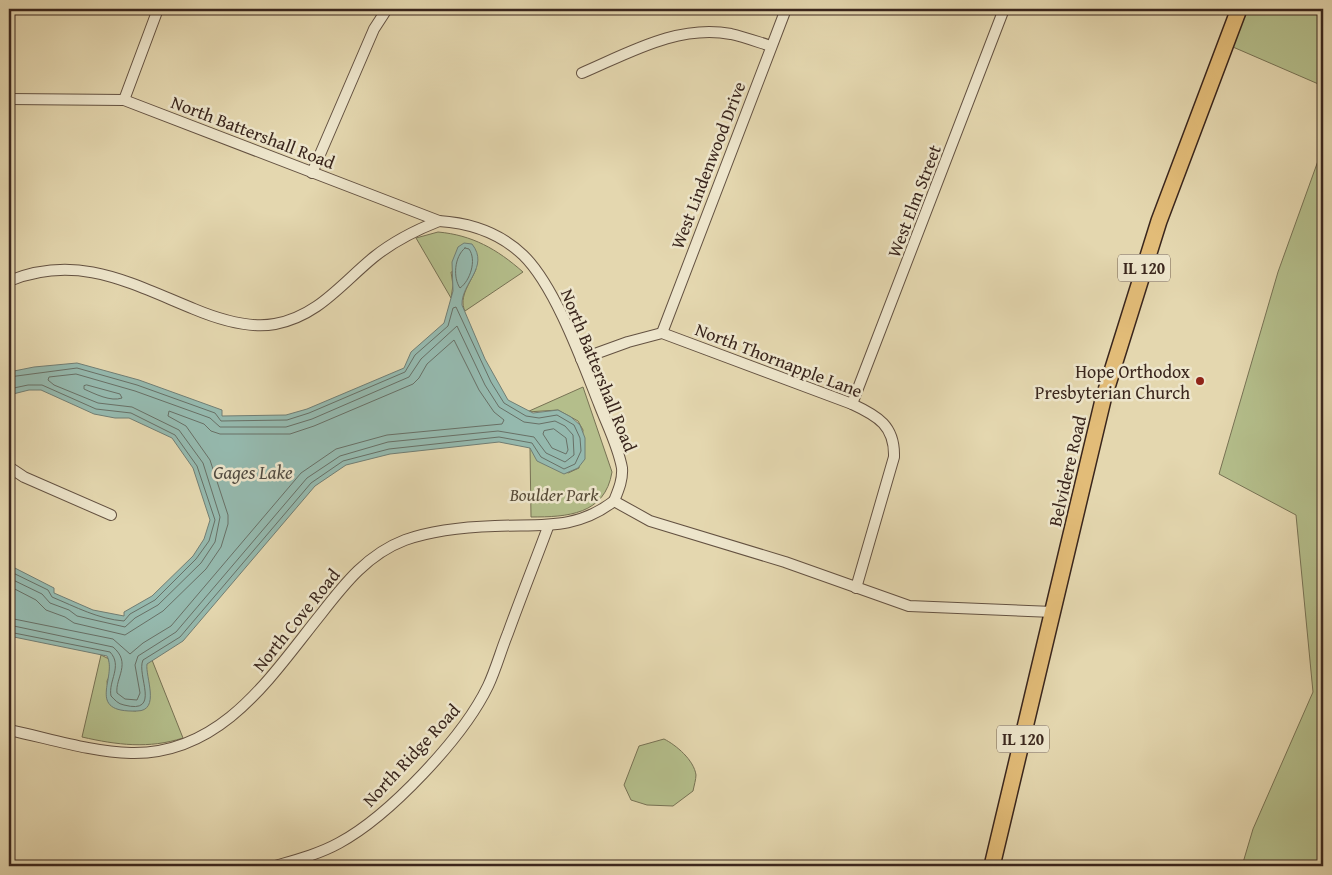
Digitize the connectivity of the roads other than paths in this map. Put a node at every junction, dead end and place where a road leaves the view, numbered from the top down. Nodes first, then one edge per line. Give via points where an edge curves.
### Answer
1 (158, 9) edge
2 (387, 9) edge
3 (786, 9) edge
4 (1004, 9) edge
5 (1238, 9) edge
6 (771, 46) junction
7 (582, 73) dead end
8 (9, 99) edge
9 (124, 100) junction
10 (312, 173) junction
11 (439, 221) junction
12 (9, 281) edge
13 (662, 333) junction
14 (581, 359) junction
15 (852, 404) junction
16 (9, 467) edge
17 (614, 501) junction
18 (111, 515) dead end
19 (548, 527) junction
20 (856, 588) junction
21 (1053, 612) junction
22 (9, 730) edge
23 (275, 866) edge
24 (992, 866) edge

1 - 9 street
2 - 10 street via 374,29
3 - 6 street, West Lindenwood Drive
4 - 15 street, West Elm Street
5 - 21 main road, Belvidere Road / IL 120 via 1159,221 1118,350 1103,400
6 - 7 street via 730,34 697,32 667,37
6 - 13 street, West Lindenwood Drive
8 - 9 street, North Battershall Road
9 - 10 street, North Battershall Road
10 - 11 street, North Battershall Road
11 - 12 street via 408,234 375,256 313,311 273,324 224,320 109,275 52,270
11 - 14 street, North Battershall Road via 459,222 480,229 522,254 547,286
13 - 14 street
13 - 15 street, North Thornapple Lane
14 - 17 street, North Battershall Road via 617,448 622,470
15 - 20 street, North Thornapple Lane via 878,419 894,441 894,457 885,492
16 - 18 street via 24,477
17 - 19 street, North Cove Road via 585,518
17 - 20 street via 650,521
19 - 22 street, North Cove Road via 495,526 450,530 413,538 384,550 346,583 257,694 235,716 179,746 132,753 110,751
19 - 23 street, North Ridge Road via 488,685 472,715 454,738 399,798 359,831 307,857
20 - 21 street via 909,606
21 - 24 main road, Belvidere Road / IL 120

